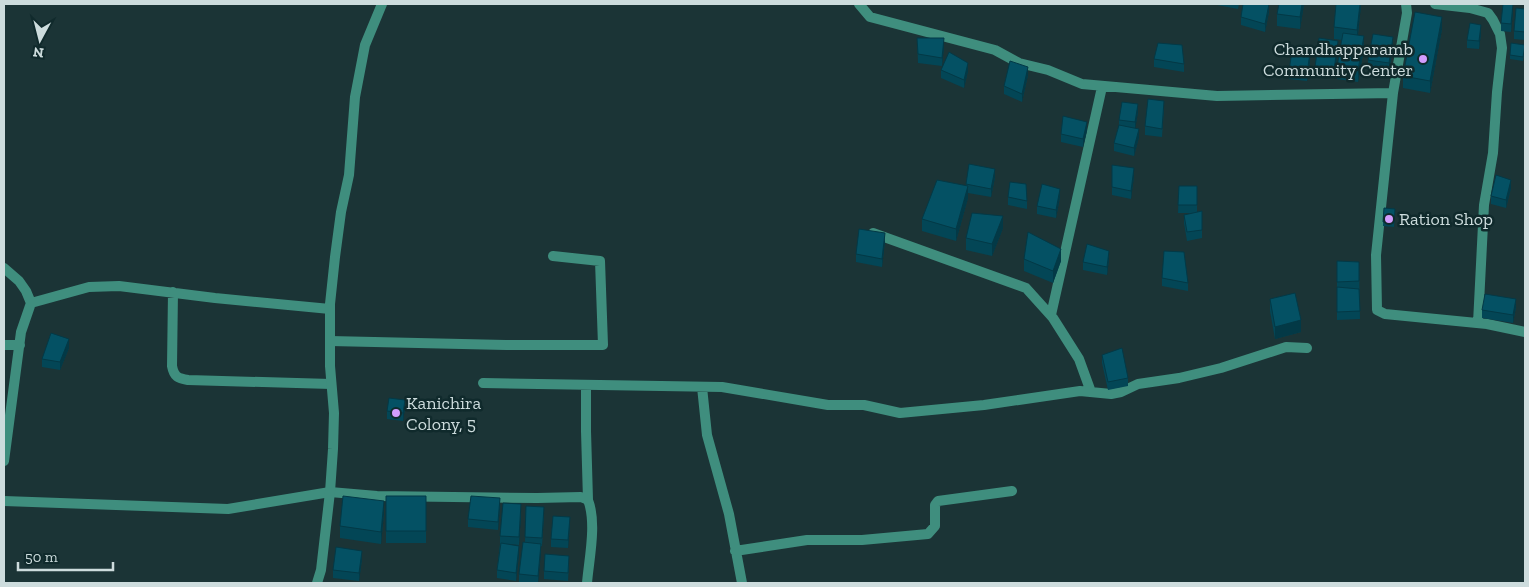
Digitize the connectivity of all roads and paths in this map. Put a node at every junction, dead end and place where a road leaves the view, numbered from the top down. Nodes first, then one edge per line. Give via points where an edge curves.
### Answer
1 (382, 4) edge
2 (859, 4) edge
3 (1406, 4) edge
4 (1435, 4) edge
5 (1102, 86) junction
6 (1393, 93) junction
7 (872, 233) edge
8 (553, 256) dead end
9 (4, 268) edge
10 (173, 292) junction
11 (31, 303) junction
12 (330, 309) junction
13 (1051, 315) junction
14 (1478, 323) junction
15 (1525, 332) edge
16 (330, 341) junction
17 (4, 345) edge
18 (20, 345) junction
19 (1307, 348) dead end
20 (483, 383) dead end
21 (332, 384) junction
22 (586, 385) junction
23 (702, 387) junction
24 (1091, 392) junction
25 (4, 461) edge
26 (1012, 491) dead end
27 (330, 492) junction
28 (588, 500) junction
29 (4, 502) edge
30 (735, 550) junction
31 (318, 583) edge
32 (587, 583) edge
33 (742, 583) edge

1 - 12 street via 365,45 355,97 350,175 341,212
2 - 5 street via 870,17 995,50 1082,84
3 - 6 street via 1408,13
4 - 14 street via 1488,13 1500,34 1502,48 1493,153 1484,205
5 - 6 street via 1217,96
5 - 13 street
6 - 14 street via 1376,255 1377,310 1385,314
7 - 13 street via 1026,288
8 - 16 street via 600,261 603,345
9 - 11 street via 23,286
10 - 11 street via 119,286 89,287
10 - 12 street
10 - 21 street via 172,366 177,378
11 - 18 street
12 - 16 street
13 - 24 street via 1079,359
14 - 15 street
16 - 21 street
17 - 18 street
18 - 25 street
19 - 24 street via 1286,348 1222,368 1138,384 1121,392
20 - 22 street
21 - 27 street via 334,413
22 - 23 street
22 - 28 street
23 - 24 street via 722,387 828,405 864,405 900,412
23 - 30 street via 707,435 729,514
26 - 30 street via 938,501 935,505 935,526 928,534 862,540 808,540
27 - 28 street via 377,496 581,497
27 - 29 street via 228,509
27 - 31 street
28 - 32 street via 592,524
30 - 33 street

